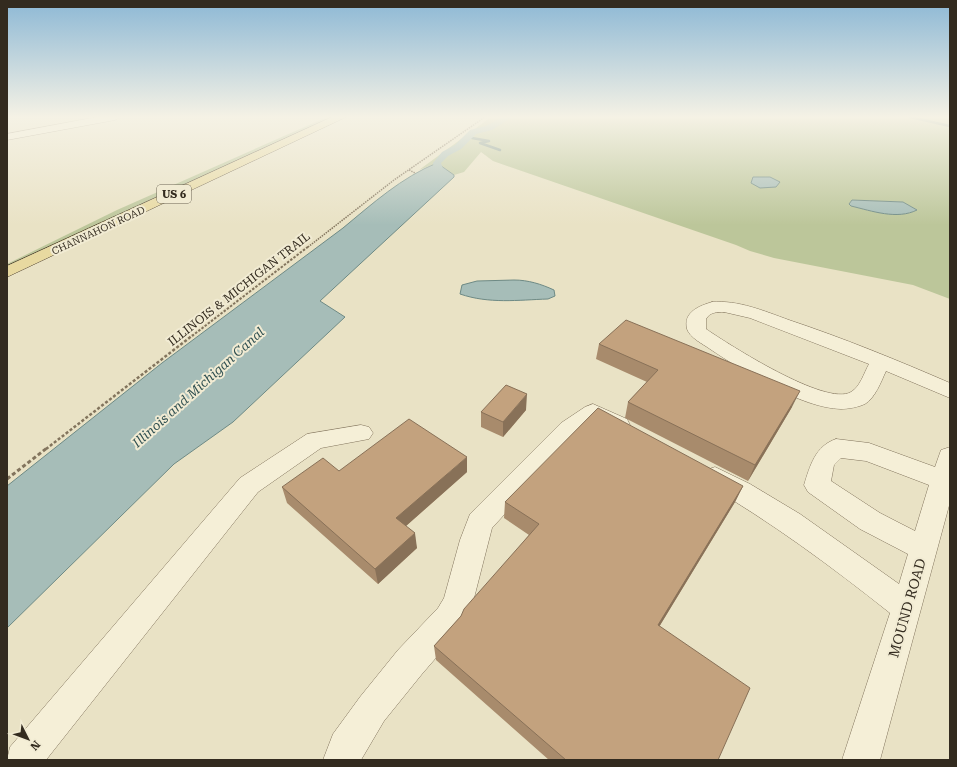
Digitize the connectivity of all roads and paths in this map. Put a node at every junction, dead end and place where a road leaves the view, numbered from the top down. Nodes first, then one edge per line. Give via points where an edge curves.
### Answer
1 (240, 153) edge
2 (264, 153) edge
3 (434, 153) edge
4 (409, 170) junction
5 (415, 173) dead end
6 (138, 198) dead end
7 (110, 210) dead end
8 (7, 257) edge
9 (7, 272) edge
10 (880, 361) junction
11 (950, 391) edge
12 (360, 433) dead end
13 (639, 436) edge
14 (694, 465) edge
15 (947, 468) edge
16 (7, 479) edge
17 (924, 549) junction
18 (907, 608) junction
19 (23, 760) edge
20 (342, 760) edge
21 (861, 760) edge

1 - 6 main road, CHANNAHON ROAD / US 6
2 - 9 main road, CHANNAHON ROAD / US 6
3 - 4 path, ILLINOIS & MICHIGAN TRAIL
4 - 5 path
4 - 16 path, ILLINOIS & MICHIGAN TRAIL
7 - 8 main road, CHANNAHON ROAD
10 - 10 street via 763,317 726,307 713,307 696,316 697,331 747,365 824,398 845,402 857,399
10 - 11 street
12 - 19 street via 315,440 249,485
13 - 20 street via 594,412 569,429 490,511 480,522 458,602 449,619 372,710 346,747
14 - 18 street via 810,534
15 - 17 street, MOUND ROAD
15 - 17 street via 836,448 823,462 817,485 870,522
17 - 18 street, MOUND ROAD
18 - 21 street, MOUND ROAD

